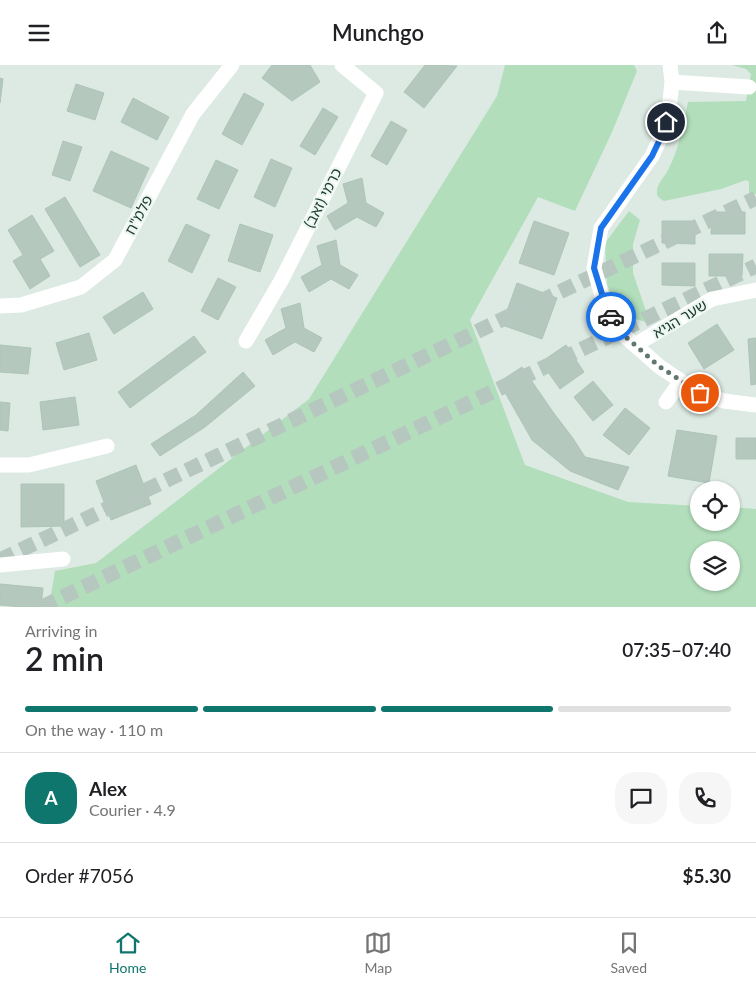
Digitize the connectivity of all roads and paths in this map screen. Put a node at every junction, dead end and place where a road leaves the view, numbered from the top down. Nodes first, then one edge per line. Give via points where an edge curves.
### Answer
1 (232, 65) edge
2 (342, 65) edge
3 (670, 65) edge
4 (672, 82) junction
5 (749, 87) dead end
6 (756, 290) edge
7 (0, 306) edge
8 (246, 341) dead end
9 (635, 345) junction
10 (681, 381) junction
11 (666, 402) dead end
12 (756, 405) edge
13 (108, 446) dead end
14 (0, 465) edge
15 (63, 559) dead end
16 (0, 565) edge

1 - 7 street, פלמ"ח via 193,114 115,260 81,287 21,305
2 - 8 street, כרמי (זאב) via 376,93 282,279
3 - 4 street
4 - 5 street
4 - 9 street via 663,133 652,156 601,228 594,268 606,307 619,331
6 - 9 street, שער הגיא via 712,299
9 - 10 street
10 - 11 street
10 - 12 street via 700,393 724,401
13 - 14 street via 29,465
15 - 16 street

